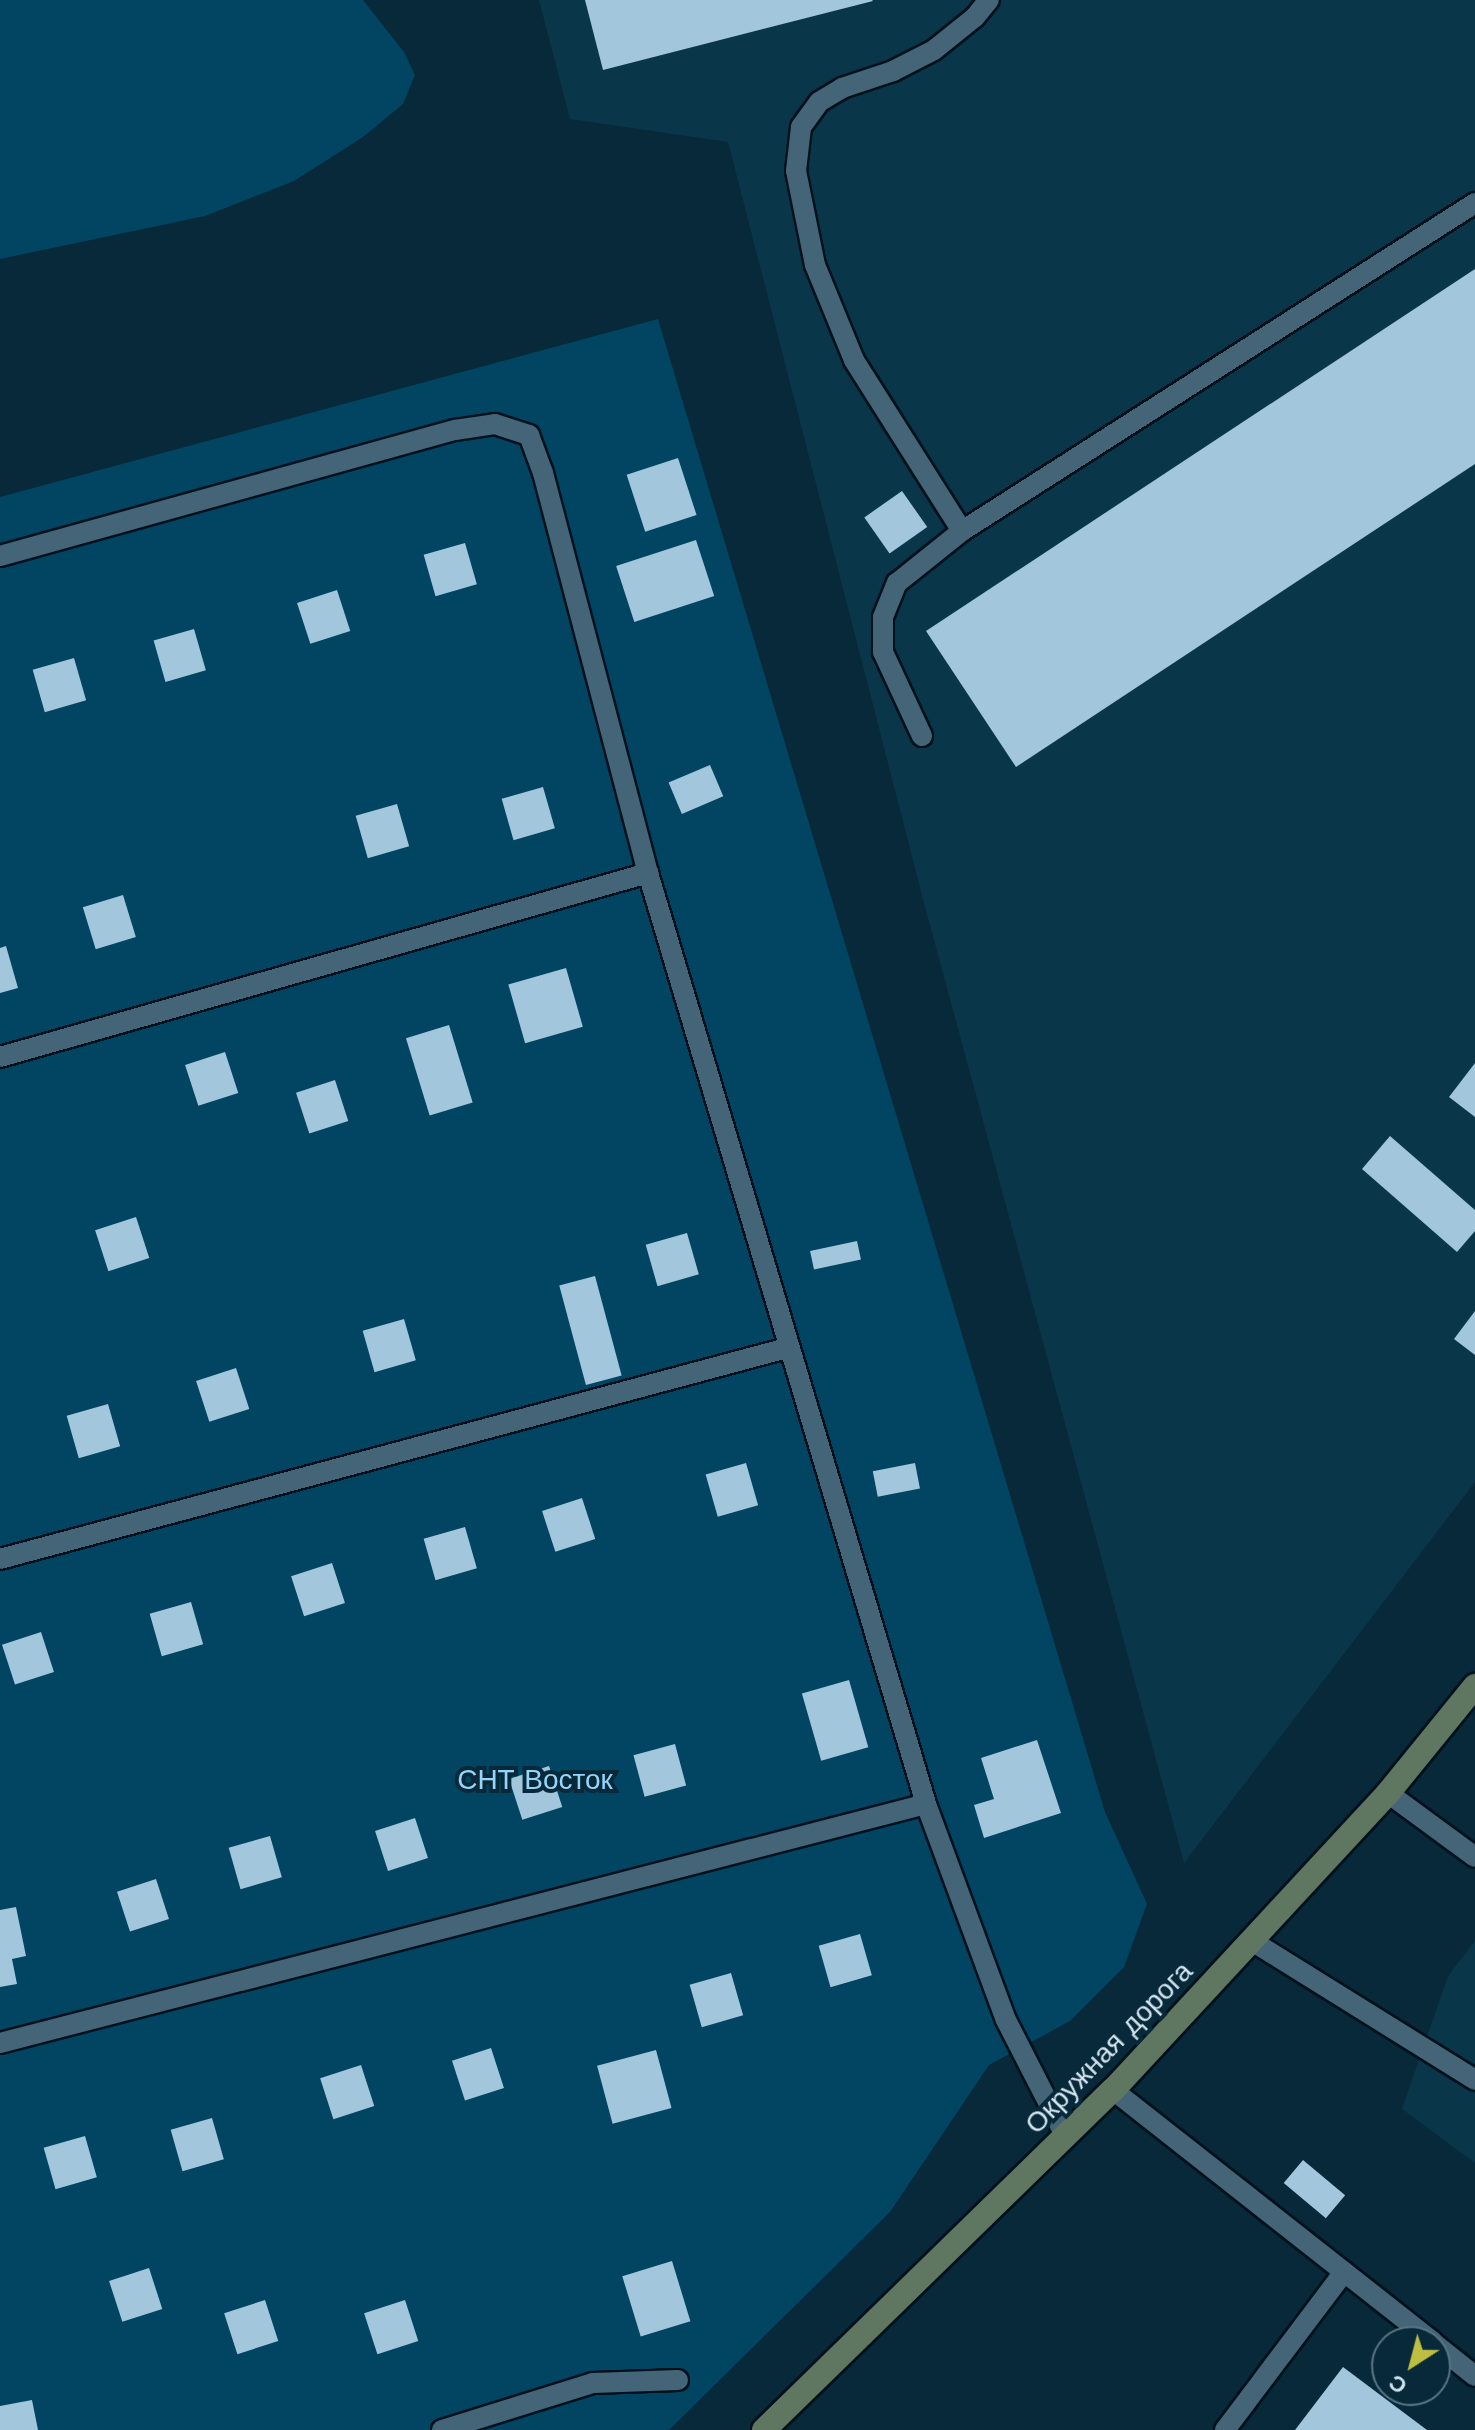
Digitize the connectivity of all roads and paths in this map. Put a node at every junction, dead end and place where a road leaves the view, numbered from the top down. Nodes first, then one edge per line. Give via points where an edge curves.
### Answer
1 (989, 0) edge
2 (1475, 203) edge
3 (962, 531) junction
4 (0, 556) edge
5 (922, 736) dead end
6 (648, 873) junction
7 (0, 1057) edge
8 (787, 1348) junction
9 (0, 1559) edge
10 (1475, 1686) edge
11 (1388, 1793) junction
12 (926, 1804) junction
13 (1475, 1857) edge
14 (1252, 1941) junction
15 (0, 2043) edge
16 (1475, 2080) edge
17 (1113, 2090) junction
18 (1066, 2137) junction
19 (1344, 2272) junction
20 (1412, 2326) edge
21 (1451, 2357) edge
22 (1475, 2376) edge
23 (678, 2380) dead end
24 (442, 2430) edge
25 (764, 2430) edge
26 (1225, 2430) edge

1 - 3 lane via 934,50 819,102 801,127 796,171 815,265 854,360
2 - 3 lane
3 - 5 lane via 897,583 883,617 883,652
4 - 6 lane via 455,430 495,424 529,435
6 - 7 lane
6 - 8 lane
8 - 9 lane
8 - 12 lane
10 - 11 main road, Окружная дорога
11 - 13 lane
11 - 14 main road, Окружная дорога
12 - 15 lane
12 - 18 lane via 1006,2020
14 - 16 lane
14 - 17 main road, Окружная дорога
17 - 18 main road, Окружная дорога
17 - 19 lane
18 - 25 main road, Окружная дорога
19 - 20 lane
19 - 26 lane
21 - 22 lane
23 - 24 lane via 593,2383

